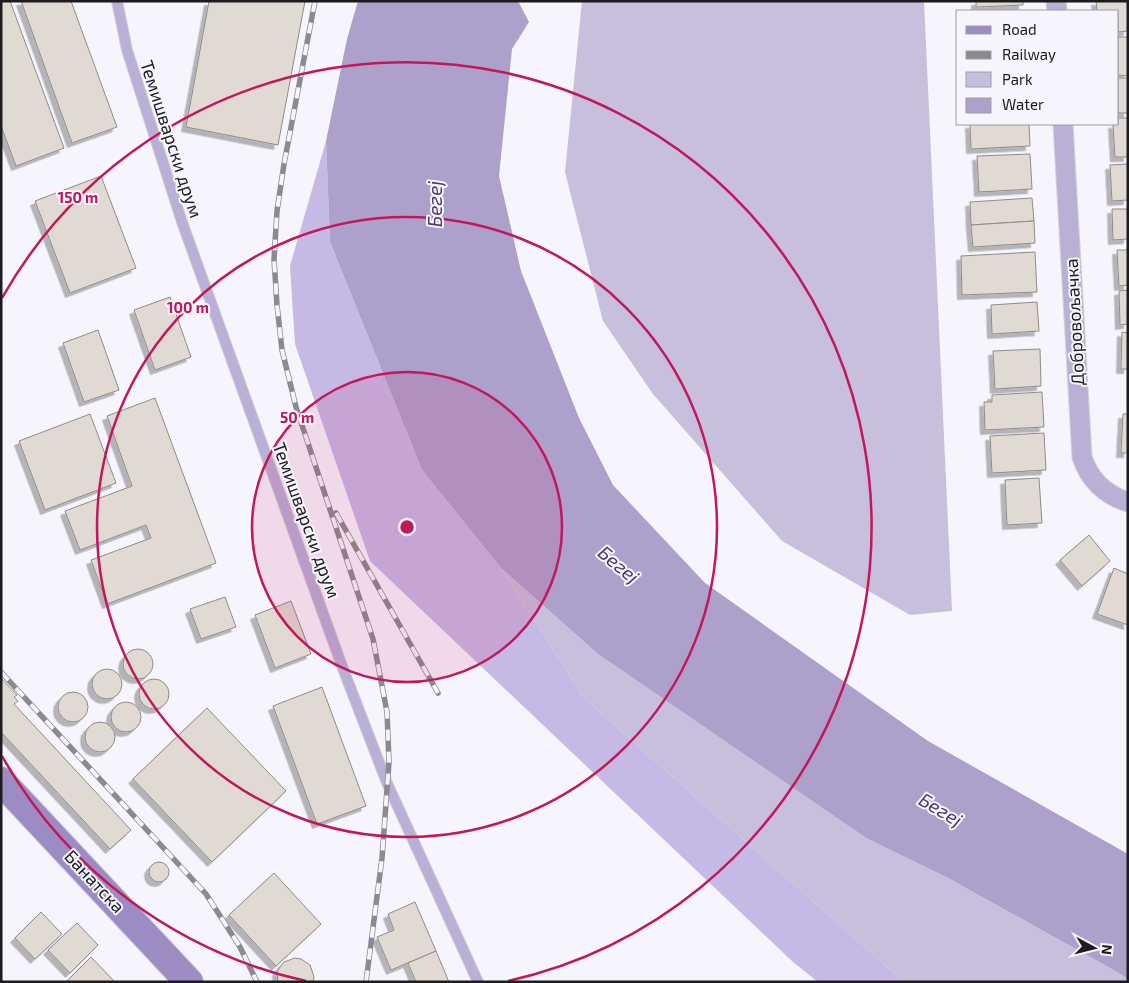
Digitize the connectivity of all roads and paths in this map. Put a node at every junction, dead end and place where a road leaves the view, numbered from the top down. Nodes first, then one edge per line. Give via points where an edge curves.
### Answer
1 (117, 1) edge
2 (1063, 125) edge
3 (1126, 501) edge
4 (1, 781) edge
5 (189, 982) edge
6 (478, 982) edge

1 - 6 lane, Темишварски друм via 127,50 182,222 339,657 387,784
2 - 3 street, Добровољачка via 1082,458 1094,482
4 - 5 main road, Банатска

